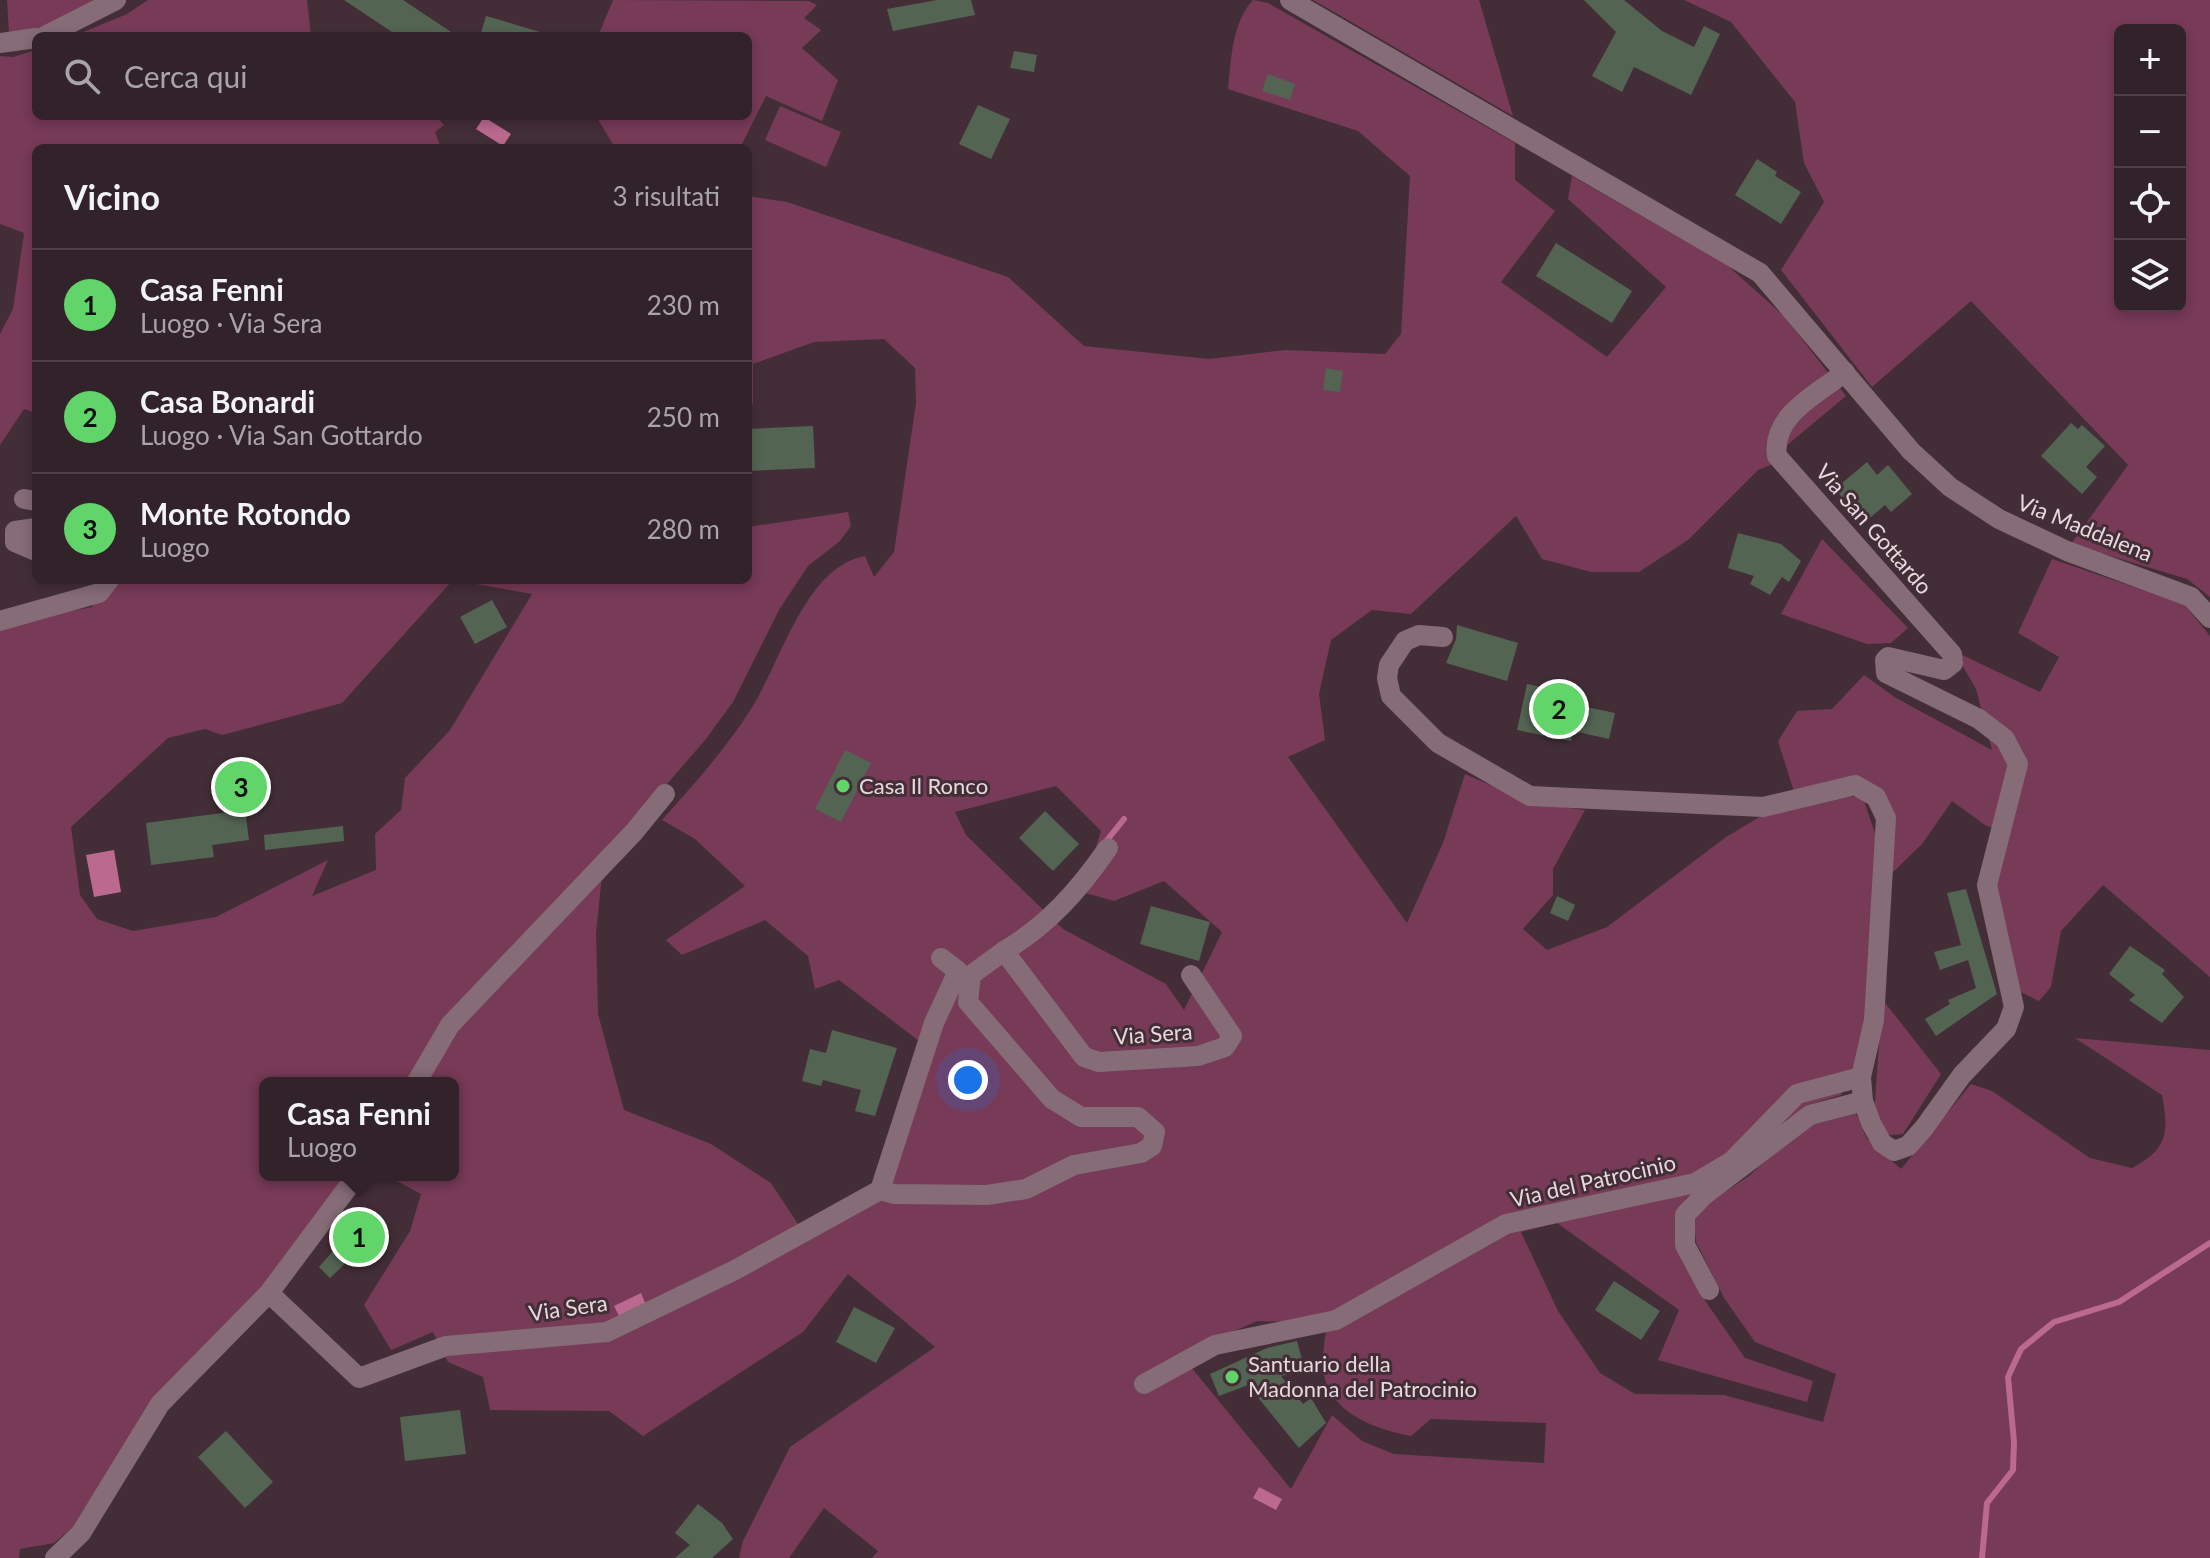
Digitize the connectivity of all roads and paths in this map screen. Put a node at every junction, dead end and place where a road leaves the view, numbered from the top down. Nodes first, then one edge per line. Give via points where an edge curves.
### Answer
1 (116, 0) edge
2 (1290, 0) edge
3 (53, 32) edge
4 (32, 39) edge
5 (0, 43) edge
6 (1845, 372) junction
7 (32, 529) edge
8 (32, 549) edge
9 (106, 584) edge
10 (2210, 618) edge
11 (0, 621) edge
12 (1443, 637) dead end
13 (665, 794) dead end
14 (1108, 848) dead end
15 (1004, 951) junction
16 (941, 958) dead end
17 (1191, 975) dead end
18 (420, 1077) edge
19 (1861, 1077) junction
20 (1863, 1101) junction
21 (353, 1181) edge
22 (881, 1196) junction
23 (1709, 1290) dead end
24 (269, 1293) junction
25 (1258, 1335) junction
26 (1242, 1350) dead end
27 (1144, 1384) dead end
28 (55, 1558) edge

1 - 3 street
2 - 6 street via 1760,273
4 - 5 street
6 - 10 street, Via Maddalena via 1911,451 1950,487 1999,519 2067,551 2191,597
6 - 20 street, Via San Gottardo via 1798,406 1780,429 1777,456 1952,654 1953,663 1944,670 1888,657 1886,673 1979,719 2005,739 2018,764 1987,885 2014,1007 2006,1029 1962,1075 1908,1146 1894,1151 1882,1143
7 - 8 street via 15,531 15,542
9 - 11 street via 99,593
12 - 19 street, Via San Gottardo via 1419,635 1405,641 1389,665 1391,696 1438,743 1530,796 1763,807 1855,785 1876,797 1886,818 1874,1020
13 - 18 street via 450,1025
14 - 15 street via 1046,921
15 - 17 street, Via Sera via 1084,1057 1099,1062 1198,1056 1225,1047 1232,1036
15 - 22 street via 971,975 968,1002 1052,1099 1081,1117 1138,1117 1155,1132 1152,1146 1141,1153 1074,1165 1026,1189 987,1195
16 - 22 street via 958,971 934,1023
19 - 20 street, Via San Gottardo
19 - 25 street, Via del Patrocinio via 1797,1094 1732,1161 1695,1183 1506,1224 1336,1320
20 - 23 street via 1810,1115 1685,1215 1685,1245
21 - 24 street
22 - 24 street, Via Sera via 607,1332 446,1346 359,1378
24 - 28 street via 160,1404 81,1533
25 - 26 street
25 - 27 street, Via del Patrocinio via 1215,1345

